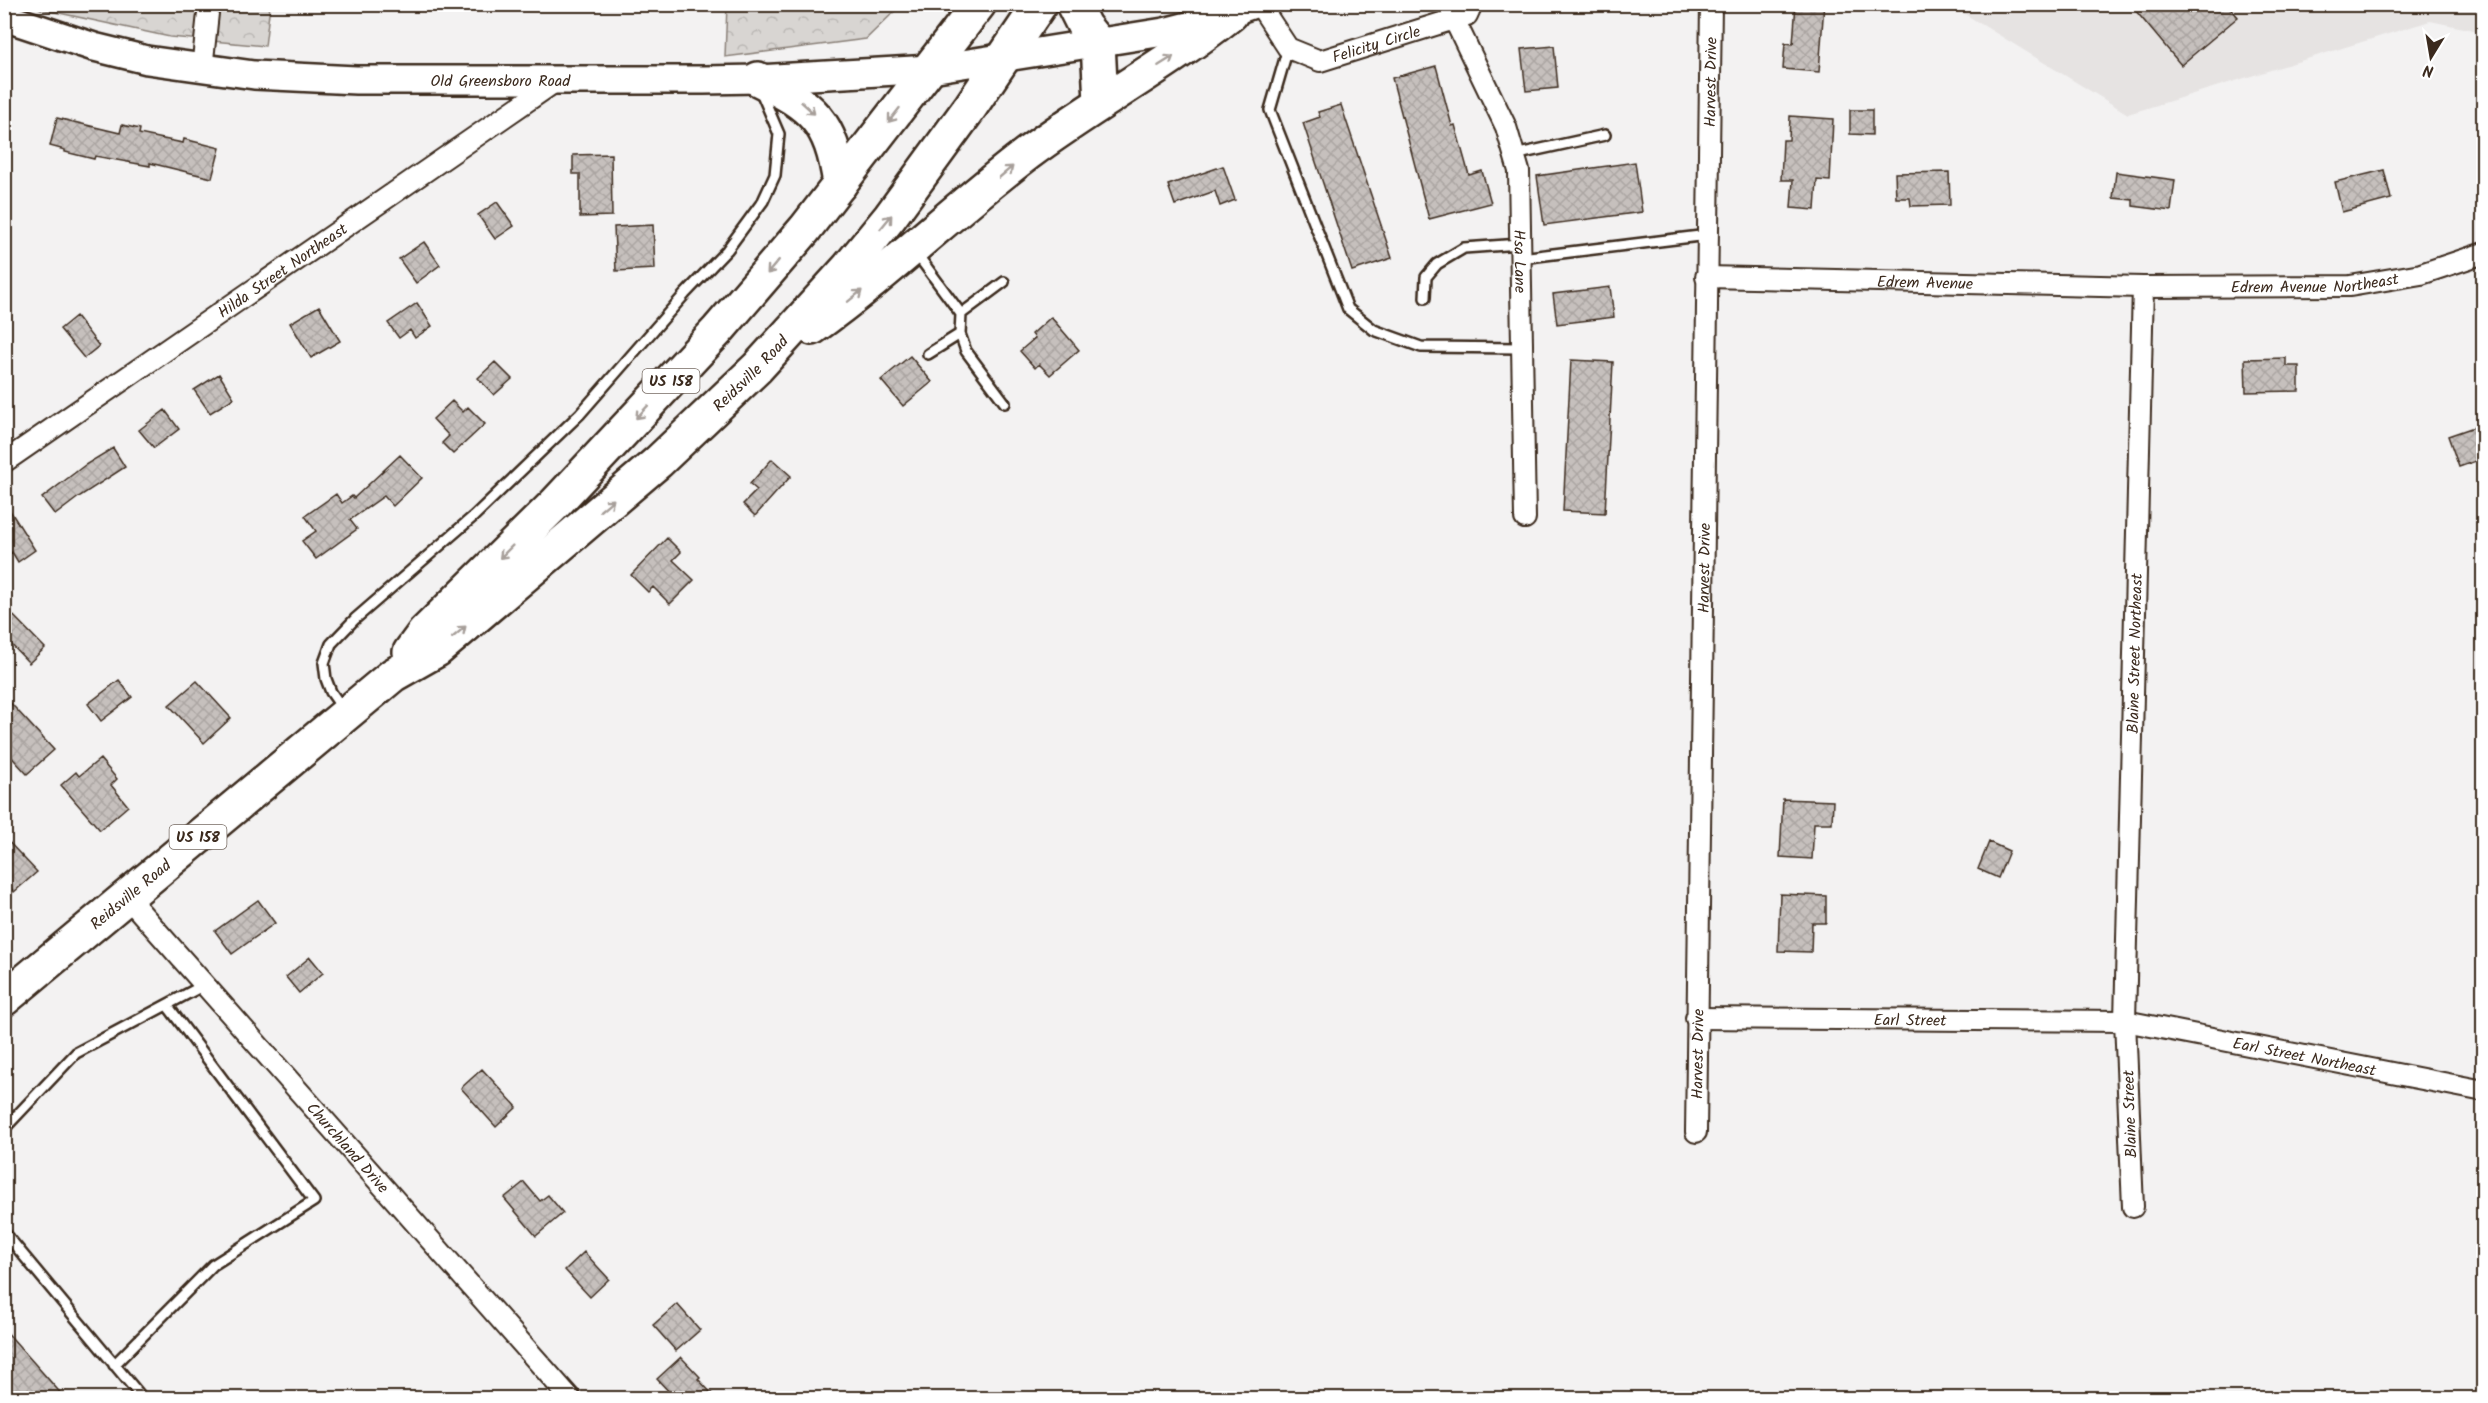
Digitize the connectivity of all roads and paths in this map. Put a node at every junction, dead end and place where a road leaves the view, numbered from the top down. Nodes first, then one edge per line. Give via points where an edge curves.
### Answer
1 (209, 4) edge
2 (979, 4) edge
3 (1040, 4) edge
4 (1073, 4) edge
5 (1472, 4) edge
6 (1711, 4) edge
7 (1248, 8) edge
8 (4, 17) edge
9 (1454, 19) junction
10 (1098, 44) junction
11 (1287, 48) junction
12 (1004, 59) junction
13 (202, 69) junction
14 (930, 69) junction
15 (756, 79) junction
16 (559, 80) junction
17 (1101, 102) junction
18 (1605, 135) dead end
19 (1514, 155) junction
20 (840, 184) junction
21 (1708, 235) junction
22 (913, 249) junction
23 (1521, 251) junction
24 (2484, 253) edge
25 (1707, 277) junction
26 (1004, 282) dead end
27 (2143, 287) junction
28 (1425, 298) dead end
29 (961, 314) junction
30 (960, 334) junction
31 (1522, 348) junction
32 (928, 354) dead end
33 (757, 368) junction
34 (1005, 403) dead end
35 (4, 462) edge
36 (1525, 518) dead end
37 (393, 675) junction
38 (346, 714) junction
39 (126, 897) junction
40 (204, 985) junction
41 (4, 999) edge
42 (166, 1005) junction
43 (1696, 1017) junction
44 (2125, 1021) junction
45 (2484, 1091) edge
46 (4, 1129) edge
47 (1696, 1132) dead end
48 (2133, 1207) dead end
49 (4, 1232) edge
50 (114, 1365) junction
51 (138, 1398) edge
52 (570, 1398) edge

1 - 13 street
2 - 14 highway, Reidsville Road / US 158
3 - 12 highway, Reidsville Road / US 158
4 - 10 highway
5 - 9 street, Felicity Circle via 1467,15
6 - 21 street, Harvest Drive
7 - 10 main road, Old Greensboro Road via 1164,32
7 - 11 street
17 -> 7 highway
8 - 13 main road, Old Greensboro Road via 94,47
9 - 11 street, Felicity Circle via 1320,61
9 - 19 street, Hsa Lane via 1506,127
10 - 12 main road, Old Greensboro Road
10 - 17 highway
11 - 31 lane via 1270,110 1348,309 1374,330 1421,346
12 - 14 main road, Old Greensboro Road
33 -> 12 highway, Reidsville Road / US 158 via 890,217
13 - 16 main road, Old Greensboro Road via 302,78
14 - 15 main road, Old Greensboro Road
14 -> 20 highway, Reidsville Road / US 158
15 - 16 main road, Old Greensboro Road
15 -> 20 highway via 792,96 816,116 834,151
15 - 38 lane via 779,134 775,176 763,201 727,250 580,414 474,516 331,644 324,663 326,680
16 - 35 street, Hilda Street Northeast
22 -> 17 highway via 1026,155
18 - 19 lane
19 - 23 street, Hsa Lane via 1519,171
20 -> 37 highway, Reidsville Road / US 158 via 762,280 675,377 555,504 424,633
21 - 23 lane
21 - 25 street, Harvest Drive
22 - 29 lane
33 -> 22 highway via 848,303
23 - 28 lane via 1464,248 1437,264 1426,277
23 - 31 street, Hsa Lane
24 - 27 street, Edrem Avenue Northeast via 2421,274 2350,286
25 - 27 street, Edrem Avenue
25 - 43 street, Harvest Drive
26 - 29 lane
27 - 44 street, Blaine Street Northeast
29 - 30 lane
30 - 32 lane
30 - 34 lane via 966,351
31 - 36 street, Hsa Lane
37 -> 33 highway, Reidsville Road / US 158 via 437,650 658,462
37 - 38 highway, Reidsville Road / US 158
38 - 39 highway, Reidsville Road / US 158
39 - 40 street, Churchland Drive
39 - 41 highway, Reidsville Road / US 158
40 - 42 lane
40 - 52 street, Churchland Drive
42 - 46 lane via 76,1053
42 - 50 lane via 314,1201 213,1265
43 - 44 street, Earl Street
43 - 47 street, Harvest Drive
44 - 45 street, Earl Street Northeast
44 - 48 street, Blaine Street
49 - 50 lane
50 - 51 lane via 139,1394

